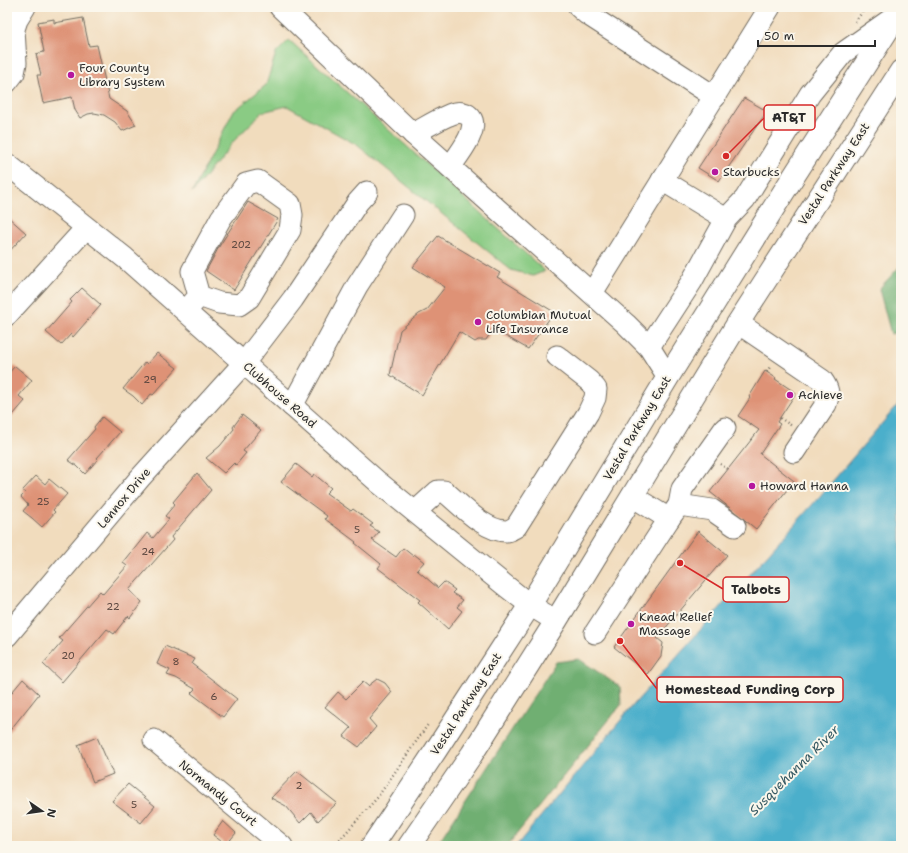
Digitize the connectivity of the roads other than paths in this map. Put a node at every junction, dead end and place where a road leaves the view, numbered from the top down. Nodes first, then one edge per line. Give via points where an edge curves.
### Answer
1 (280, 7) edge
2 (579, 7) edge
3 (770, 7) edge
4 (29, 8) edge
5 (900, 12) edge
6 (901, 71) edge
7 (7, 82) edge
8 (715, 97) junction
9 (413, 134) junction
10 (7, 164) edge
11 (450, 167) junction
12 (662, 180) junction
13 (367, 192) dead end
14 (403, 215) dead end
15 (726, 219) junction
16 (86, 228) junction
17 (592, 293) junction
18 (192, 304) junction
19 (7, 315) edge
20 (738, 323) junction
21 (649, 347) junction
22 (557, 356) dead end
23 (244, 363) junction
24 (668, 377) junction
25 (292, 406) junction
26 (726, 428) dead end
27 (794, 452) dead end
28 (632, 496) junction
29 (415, 512) junction
30 (674, 512) junction
31 (735, 526) dead end
32 (530, 605) junction
33 (556, 621) junction
34 (595, 633) dead end
35 (7, 636) edge
36 (154, 740) dead end
37 (282, 846) edge
38 (372, 846) edge
39 (409, 846) edge

1 - 9 street
2 - 8 street
3 - 8 street
4 - 7 street via 17,20 14,29 16,63 14,73
5 - 15 street via 843,53 806,97 745,199
5 - 24 main road, Vestal Parkway East
6 - 20 main road, Vestal Parkway East
8 - 12 street
9 - 11 street
9 - 11 street via 452,114 462,112 469,115 473,123 471,134
10 - 16 street, Clubhouse Road
11 - 17 street
12 - 15 street
12 - 17 street
13 - 23 street, Lennox Drive via 293,299
14 - 25 street via 357,286
15 - 21 street via 692,280
16 - 18 street, Clubhouse Road
16 - 19 street
17 - 21 street
18 - 18 street via 192,271 221,218 246,184 258,181 290,204 290,230 249,298 238,305
18 - 23 street, Clubhouse Road
20 - 27 street via 822,380 827,387 829,396 826,404
20 - 28 main road, Vestal Parkway East
21 - 24 street
22 - 29 street via 589,381 596,389 595,398 516,527 509,531 485,525 444,491 438,490
23 - 25 street, Clubhouse Road
23 - 35 street, Lennox Drive via 140,478
24 - 32 main road, Vestal Parkway East
25 - 29 street, Clubhouse Road
26 - 30 street via 682,489
28 - 30 street
28 - 33 main road, Vestal Parkway East
29 - 32 street, Clubhouse Road
30 - 31 street via 712,510
30 - 34 street
32 - 33 street, Clubhouse Road
32 - 38 main road, Vestal Parkway East
33 - 39 main road, Vestal Parkway East via 472,754
36 - 37 street, Normandy Court

